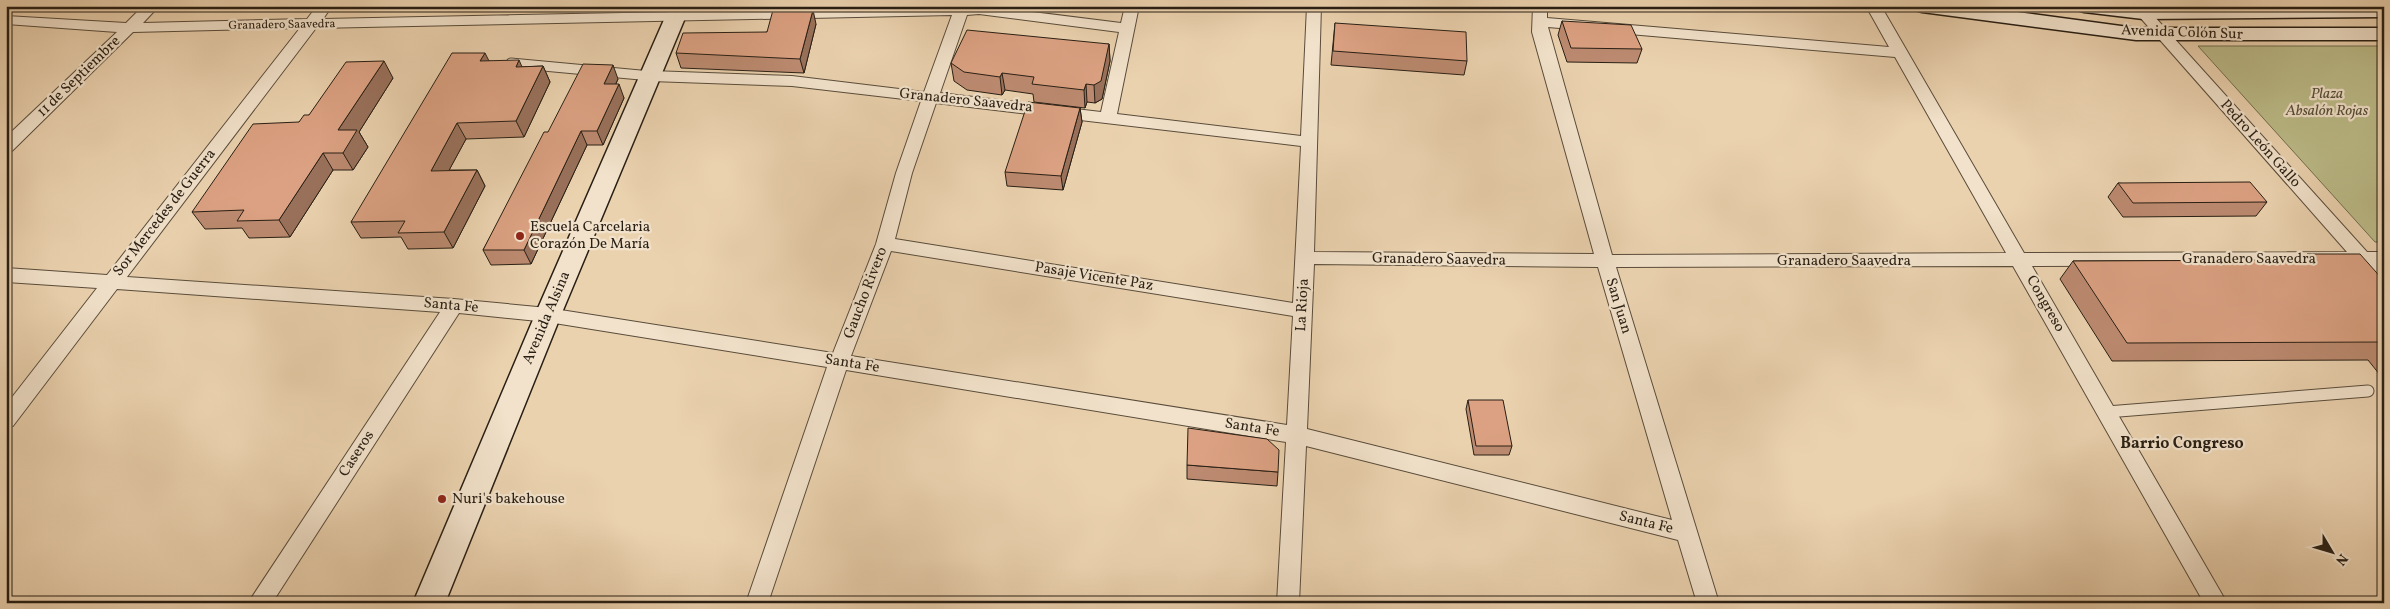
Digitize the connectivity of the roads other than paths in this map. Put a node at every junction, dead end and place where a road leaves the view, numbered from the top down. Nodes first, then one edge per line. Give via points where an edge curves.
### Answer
1 (152, 6) edge
2 (325, 6) edge
3 (1132, 6) edge
4 (1314, 6) edge
5 (1874, 6) edge
6 (1922, 6) edge
7 (2084, 6) edge
8 (961, 10) junction
9 (2140, 10) edge
10 (678, 11) edge
11 (2384, 11) edge
12 (1540, 14) edge
13 (6, 20) edge
14 (311, 24) junction
15 (130, 28) junction
16 (1127, 28) junction
17 (2384, 34) edge
18 (2164, 35) junction
19 (1900, 53) junction
20 (511, 63) edge
21 (651, 76) junction
22 (932, 97) junction
23 (1108, 117) junction
24 (1309, 142) junction
25 (6, 147) edge
26 (885, 244) junction
27 (1305, 258) junction
28 (2362, 258) junction
29 (2384, 258) edge
30 (2020, 261) junction
31 (1605, 262) junction
32 (6, 275) edge
33 (112, 282) junction
34 (2384, 282) edge
35 (454, 306) junction
36 (1302, 311) junction
37 (548, 315) junction
38 (838, 362) junction
39 (2368, 392) dead end
40 (2107, 412) junction
41 (6, 420) edge
42 (1296, 435) junction
43 (1686, 533) junction
44 (259, 603) edge
45 (429, 603) edge
46 (757, 603) edge
47 (1288, 603) edge
48 (1708, 603) edge
49 (2216, 603) edge

1 - 15 street, 11 de Septiembre
2 - 14 street, Sor Mercedes de Guerra
3 - 16 street
4 - 24 street, La Rioja
5 - 19 street, Congreso
6 - 18 main road, Avenida Colón Sur
7 - 9 main road, Avenida Colón Sur
8 - 10 street, Granadero Saavedra
8 - 16 street, Granadero Saavedra
8 - 22 street, Gaucho Rivero
9 - 11 main road, Avenida Colón Sur
9 - 18 street, Pedro León Gallo
10 - 14 street, Granadero Saavedra
10 - 21 main road, Avenida Alsina
12 - 19 street
12 - 31 street, San Juan via 1540,32
13 - 15 street, Granadero Saavedra
14 - 15 street, Granadero Saavedra
14 - 33 street, Sor Mercedes de Guerra
15 - 25 street, 11 de Septiembre
16 - 23 street
17 - 18 main road, Avenida Colón Sur
18 - 28 street, Pedro León Gallo
19 - 30 street, Congreso
20 - 21 lane
21 - 22 street, Granadero Saavedra via 792,81
21 - 37 main road, Avenida Alsina
22 - 23 street, Granadero Saavedra
22 - 26 street, Gaucho Rivero via 904,173
23 - 24 street, Granadero Saavedra
24 - 27 street, La Rioja
26 - 36 street, Pasaje Vicente Paz
26 - 38 street, Gaucho Rivero
27 - 31 street, Granadero Saavedra
27 - 36 street, La Rioja
28 - 29 street, Granadero Saavedra
28 - 30 street, Granadero Saavedra
28 - 34 street, Pedro León Gallo
30 - 31 street, Granadero Saavedra
30 - 40 street, Congreso
31 - 43 street, San Juan
32 - 33 street, Santa Fe
33 - 35 street, Santa Fe
33 - 41 street, Sor Mercedes de Guerra
35 - 37 street, Santa Fe
35 - 44 street, Caseros
36 - 42 street, La Rioja
37 - 38 street, Santa Fe
37 - 45 main road, Avenida Alsina
38 - 42 street, Santa Fe
38 - 46 street, Gaucho Rivero
39 - 40 lane
40 - 49 street, Congreso
42 - 43 street, Santa Fe
42 - 47 street, La Rioja
43 - 48 street, San Juan

